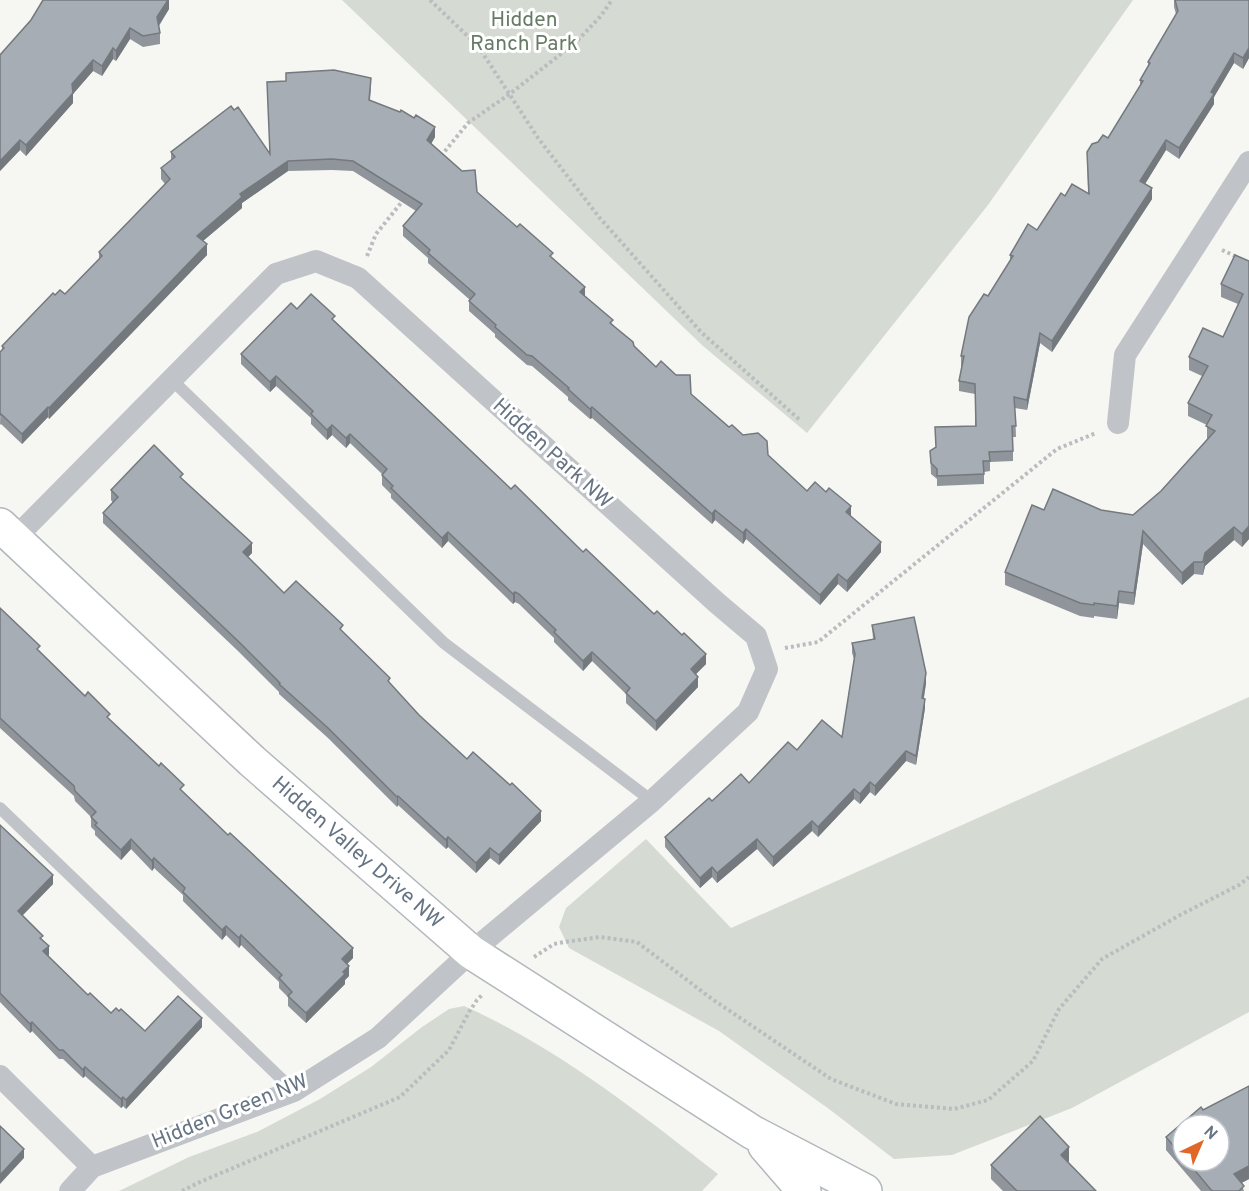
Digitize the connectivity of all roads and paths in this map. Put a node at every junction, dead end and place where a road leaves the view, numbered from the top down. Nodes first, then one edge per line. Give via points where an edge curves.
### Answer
1 (430, 0) edge
2 (612, 0) edge
3 (440, 157) edge
4 (1249, 162) edge
5 (411, 191) edge
6 (358, 278) junction
7 (171, 379) junction
8 (801, 421) dead end
9 (1118, 423) joint
10 (7, 532) edge
11 (762, 653) junction
12 (652, 801) junction
13 (0, 808) edge
14 (1249, 876) edge
15 (471, 952) junction
16 (507, 977) junction
17 (0, 1076) edge
18 (294, 1091) junction
19 (752, 1131) junction
20 (92, 1167) junction
21 (70, 1191) edge
22 (183, 1191) edge
23 (804, 1191) edge
24 (865, 1191) edge

1 - 8 path via 478,46 537,138 607,226 701,332
2 - 3 path via 575,43 468,123
4 - 9 street via 1125,355
5 - 6 path via 375,234
6 - 7 street, Hidden Park NW via 316,261 276,274
6 - 11 street, Hidden Park NW via 756,636
7 - 10 street, Hidden Park NW
7 - 12 lane via 444,643
9 - 11 path via 1057,449 818,642
10 - 15 street, Hidden Valley Drive NW via 252,761
11 - 12 street via 767,669 748,712
12 - 15 street
13 - 18 lane
14 - 16 path via 1102,959 1059,1009 1033,1061 988,1100 954,1109 896,1104 831,1079 712,999 637,942 600,937 554,944
15 - 16 street, Hidden Valley Drive NW
15 - 18 street, Hidden Green NW via 378,1038
16 - 19 street, Hidden Valley Drive NW
16 - 22 path via 477,1000 449,1050 400,1097
17 - 20 street
18 - 20 street, Hidden Green NW
19 - 23 street, Hidden Valley Drive NW
19 - 24 street, Hidden Valley Drive NW
20 - 21 street, Hidden Green NW

